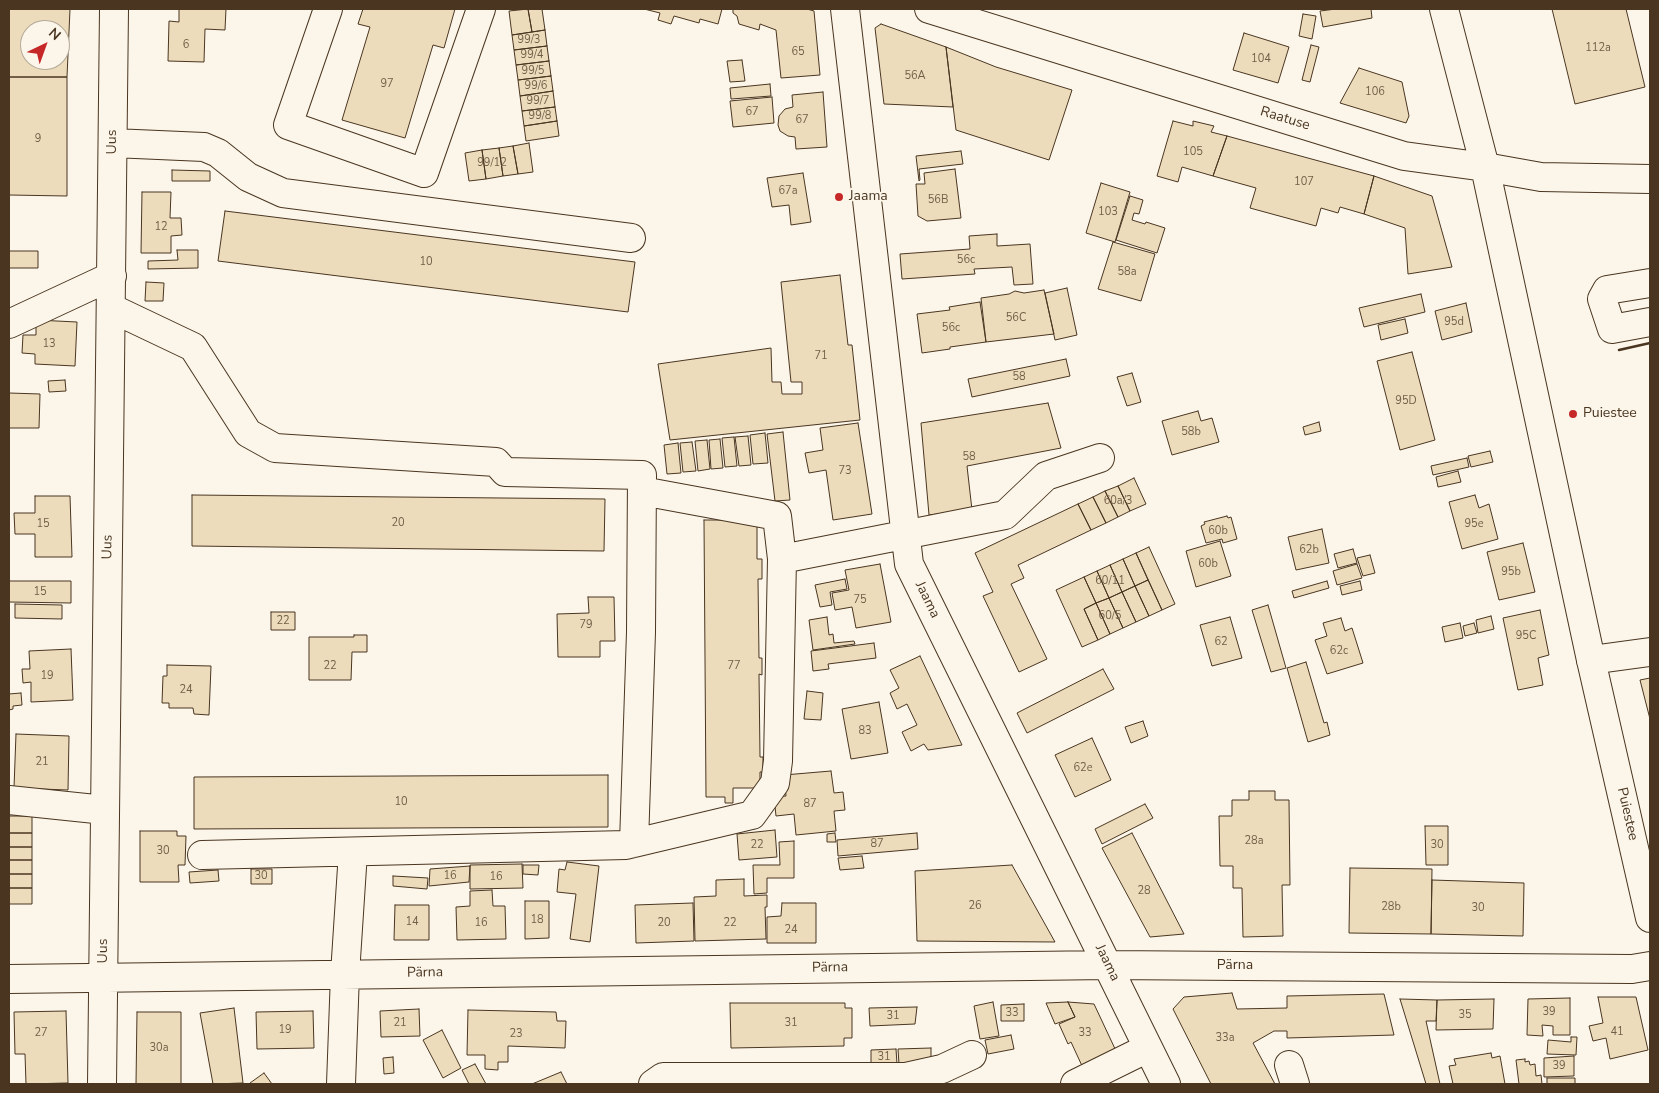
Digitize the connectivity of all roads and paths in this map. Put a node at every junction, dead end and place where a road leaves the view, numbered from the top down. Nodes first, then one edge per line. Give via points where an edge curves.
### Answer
1 (114, 9) edge
2 (328, 9) edge
3 (481, 9) edge
4 (845, 9) edge
5 (929, 9) edge
6 (1444, 9) edge
7 (963, 14) edge
8 (113, 143) junction
9 (1486, 167) junction
10 (1650, 179) edge
11 (631, 238) dead end
12 (112, 276) junction
13 (1650, 282) edge
14 (111, 308) junction
15 (1650, 322) edge
16 (9, 324) edge
17 (1100, 458) dead end
18 (642, 491) junction
19 (906, 535) junction
20 (782, 559) junction
21 (1650, 652) edge
22 (1591, 660) junction
23 (9, 800) edge
24 (105, 810) junction
25 (634, 844) junction
26 (353, 852) junction
27 (202, 855) dead end
28 (1650, 918) edge
29 (1108, 965) junction
30 (1650, 966) edge
31 (346, 974) junction
32 (104, 977) junction
33 (9, 979) edge
34 (1148, 1048) junction
35 (972, 1055) dead end
36 (102, 1084) edge
37 (342, 1084) edge
38 (653, 1084) edge
39 (1075, 1084) edge
40 (1166, 1084) edge

1 - 8 street, Uus
2 - 3 street via 288,125 424,173
4 - 19 street, Jaama
5 - 7 street, Raatuse
6 - 9 street, Puiestee
7 - 9 street, Raatuse via 1404,156
8 - 11 street via 204,147 218,153 248,177 283,193
8 - 12 street, Uus
9 - 10 street, Raatuse via 1541,177
9 - 22 street, Puiestee
12 - 14 street, Uus
12 - 16 street
13 - 15 street via 1607,290 1602,299 1612,328
14 - 18 street via 193,347 248,433 275,448 496,462 505,472 642,475
14 - 24 street, Uus
17 - 19 street via 1046,476 1005,515
18 - 20 street via 776,516
18 - 25 street
19 - 20 street
19 - 29 street, Jaama via 909,564
20 - 25 street via 775,783 752,814
21 - 22 street
22 - 28 street, Puiestee
23 - 24 street
24 - 32 street, Uus
25 - 26 street
26 - 27 street
26 - 31 street
29 - 30 street, Pärna via 1632,969
29 - 31 street, Pärna
29 - 34 street, Jaama
31 - 32 street, Pärna
31 - 37 street
32 - 33 street, Pärna
32 - 36 street, Uus
34 - 39 street
34 - 40 street, Jaama
35 - 38 street via 942,1068 906,1077 663,1077

